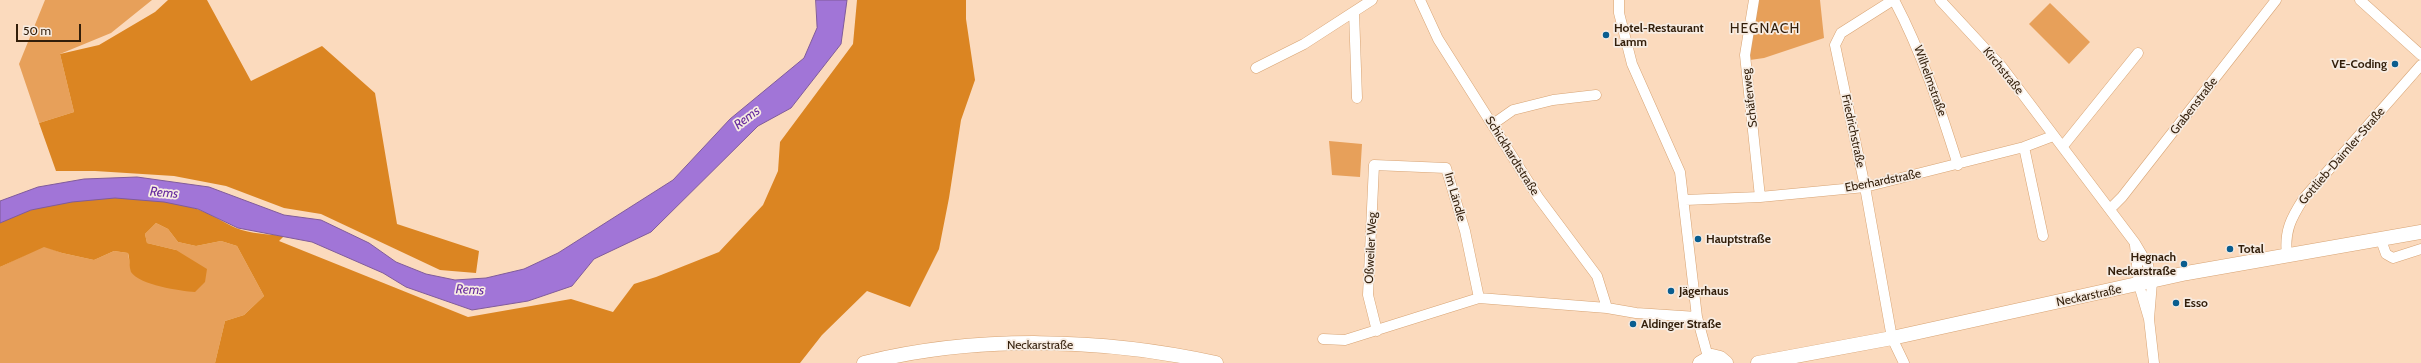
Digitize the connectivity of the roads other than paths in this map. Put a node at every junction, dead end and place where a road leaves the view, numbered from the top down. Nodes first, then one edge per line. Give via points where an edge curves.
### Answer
1 (1372, 0) edge
2 (1420, 0) edge
3 (1619, 0) edge
4 (1754, 0) edge
5 (1893, 0) edge
6 (1940, 0) edge
7 (2276, 0) edge
8 (2360, 0) edge
9 (1354, 12) junction
10 (2138, 53) dead end
11 (2421, 55) edge
12 (2421, 65) edge
13 (1256, 68) dead end
14 (1596, 95) dead end
15 (1357, 98) dead end
16 (1493, 124) junction
17 (2053, 136) junction
18 (2063, 146) junction
19 (2024, 147) junction
20 (1958, 164) junction
21 (1374, 165) joint
22 (1865, 187) junction
23 (1760, 197) junction
24 (1685, 200) junction
25 (2110, 209) junction
26 (2421, 232) edge
27 (2043, 236) dead end
28 (2380, 240) junction
29 (2421, 249) edge
30 (2287, 256) junction
31 (2145, 283) junction
32 (1478, 298) junction
33 (1607, 308) junction
34 (1697, 317) junction
35 (1377, 331) junction
36 (1892, 338) junction
37 (1323, 339) dead end
38 (1704, 360) edge
39 (864, 363) edge
40 (1216, 363) edge
41 (1726, 363) edge
42 (1758, 363) edge
43 (1904, 363) edge
44 (2154, 363) edge

1 - 9 street
2 - 16 street, Schickhardtstraße via 1438,39
3 - 24 street via 1619,13 1632,64 1680,172
4 - 23 street, Schäferweg via 1745,56
5 - 20 street, Wilhelmstraße via 1915,39
5 - 22 street, Friedrichstraße via 1841,33 1835,45
6 - 17 street, Kirchstraße via 2002,67
7 - 25 street, Grabenstraße via 2122,198
8 - 11 street
9 - 13 street via 1304,44
9 - 15 street
10 - 18 street
12 - 30 street, Gottlieb-Daimler-Straße via 2294,213 2286,232
14 - 16 street via 1553,100 1513,110
16 - 33 street, Schickhardtstraße via 1538,197 1597,276
17 - 18 street, Kirchstraße
17 - 19 street, Eberhardstraße
18 - 25 street, Kirchstraße
19 - 20 street, Eberhardstraße
19 - 27 street
20 - 22 street, Eberhardstraße
21 - 32 street, Im Ländle via 1446,168 1464,231
21 - 35 street, Oßweiler Weg via 1368,295
22 - 23 street, Eberhardstraße
22 - 36 street, Friedrichstraße
23 - 24 street, Eberhardstraße
24 - 34 street
25 - 31 street, Kirchstraße via 2135,243
26 - 28 main road, Neckarstraße
28 - 29 street via 2386,254 2393,258
28 - 30 main road, Neckarstraße
30 - 31 main road, Neckarstraße
31 - 36 main road, Neckarstraße
31 - 44 street, Kirchstraße
32 - 33 street
32 - 35 street
33 - 34 street via 1636,313
34 - 38 street
35 - 37 street via 1345,340
36 - 42 main road, Neckarstraße
36 - 43 street, Friedrichstraße
38 - 41 main road via 1716,357
39 - 40 main road, Neckarstraße via 920,352 1032,345 1116,346

